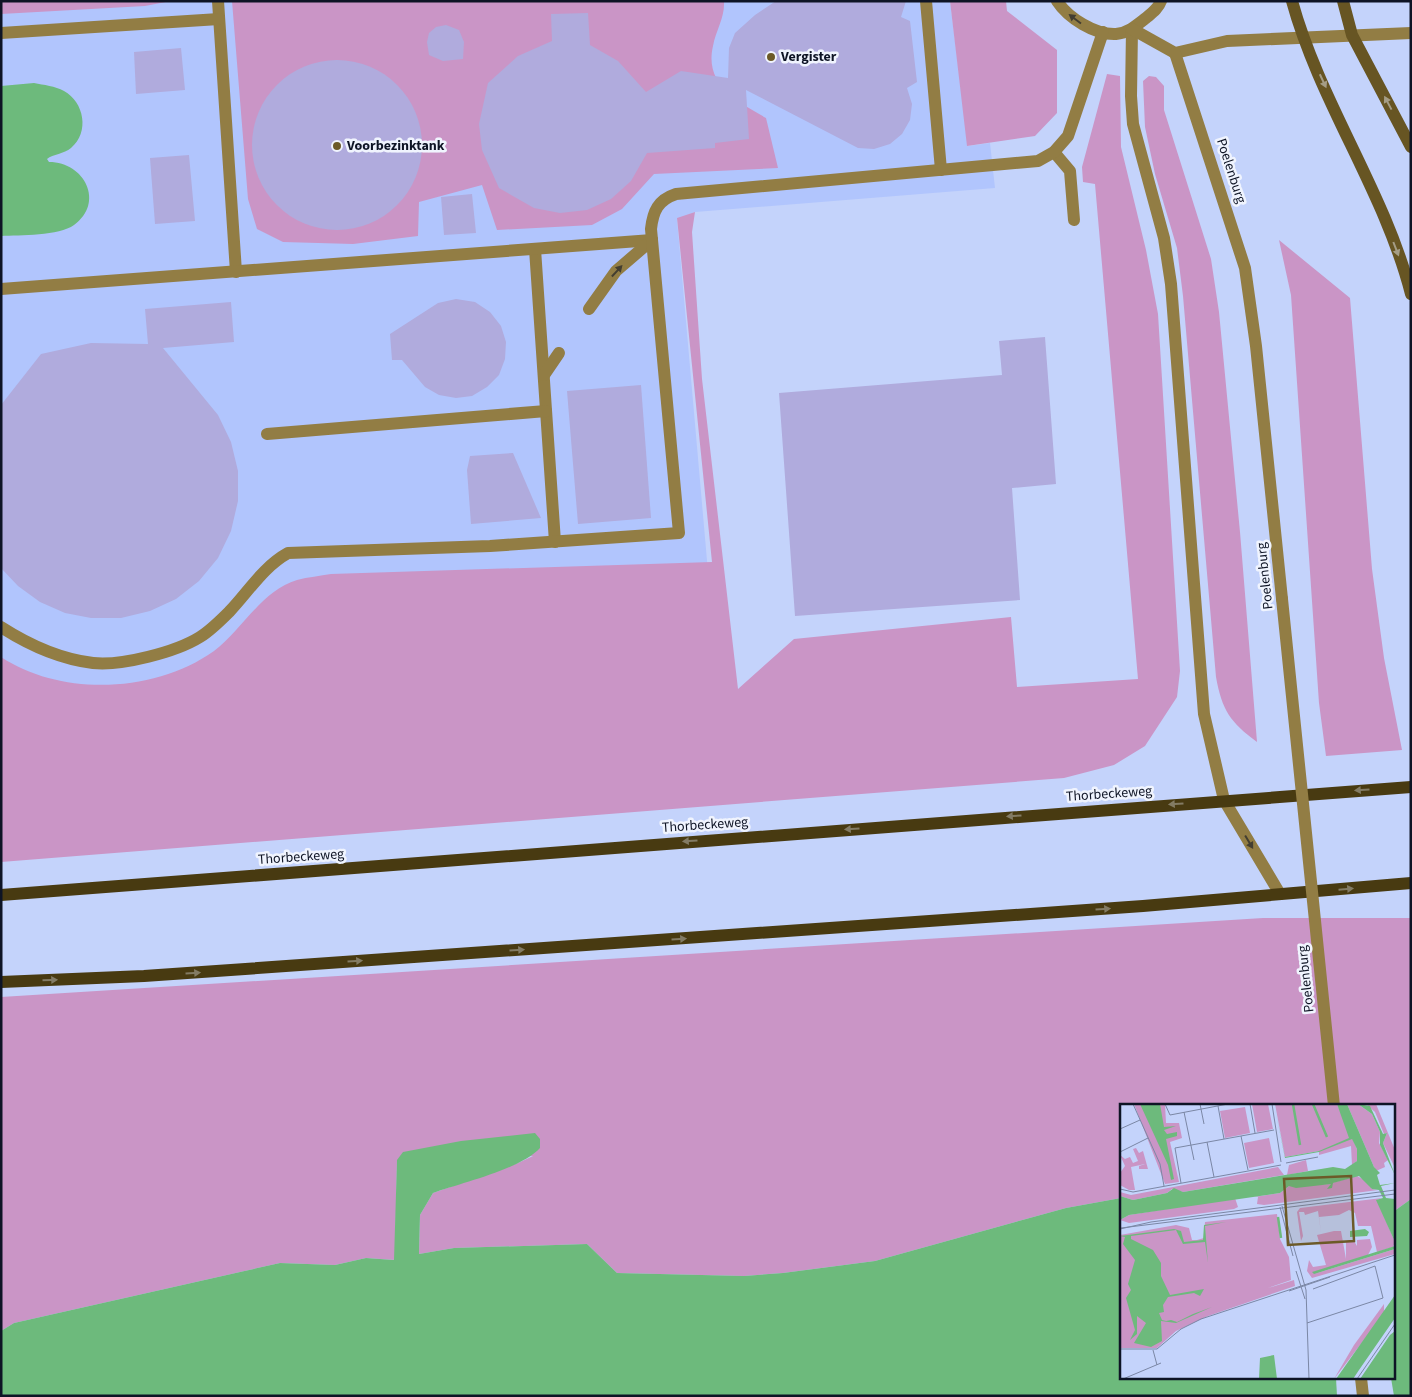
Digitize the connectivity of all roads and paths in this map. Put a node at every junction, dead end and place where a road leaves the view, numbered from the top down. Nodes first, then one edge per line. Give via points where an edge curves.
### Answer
1 (218, 1) edge
2 (926, 1) edge
3 (1057, 1) edge
4 (1161, 1) edge
5 (1292, 1) edge
6 (1342, 1) edge
7 (219, 19) junction
8 (1132, 29) junction
9 (1103, 32) junction
10 (1, 33) edge
11 (1411, 33) edge
12 (1352, 35) junction
13 (1302, 37) junction
14 (1175, 53) junction
15 (1411, 147) edge
16 (1054, 152) junction
17 (941, 170) junction
18 (1074, 220) dead end
19 (652, 240) junction
20 (535, 249) junction
21 (236, 272) junction
22 (1, 289) edge
23 (1411, 294) edge
24 (589, 310) dead end
25 (559, 354) dead end
26 (544, 375) junction
27 (546, 411) junction
28 (267, 434) dead end
29 (555, 542) junction
30 (1, 627) edge
31 (1411, 787) edge
32 (1224, 800) junction
33 (1411, 883) edge
34 (1280, 894) junction
35 (1, 895) edge
36 (1, 982) edge
37 (1334, 1104) edge
38 (1361, 1380) edge
39 (1363, 1396) edge

1 - 7 lane
2 - 17 lane
9 -> 3 lane via 1080,24
4 - 8 lane via 1159,7
5 - 13 street
6 - 12 street
7 - 10 lane
7 - 21 lane
8 - 9 lane via 1115,34
8 - 14 lane
8 - 32 lane via 1130,96 1133,124 1164,238 1171,284 1204,714
9 - 16 lane via 1068,136
11 - 12 lane
12 - 13 lane
15 -> 12 street
13 - 14 lane via 1227,42
13 -> 23 street via 1379,204
14 - 37 lane, Poelenburg, bridge via 1245,268 1256,346
16 - 17 lane via 1038,161
16 - 18 lane via 1070,171
17 - 19 lane via 676,194 660,202 654,210
19 - 20 lane
24 -> 19 lane via 616,271
19 - 29 lane via 679,533
20 - 21 lane
20 - 26 lane
21 - 22 lane
25 - 26 lane
26 - 27 lane
27 - 28 lane
27 - 29 lane
29 - 30 lane via 288,553 274,561 229,612 200,637 131,660 94,663 59,656 21,640
31 -> 32 main road, Thorbeckeweg
32 -> 34 lane
32 -> 35 main road, Thorbeckeweg
34 -> 33 main road
36 -> 34 main road via 154,976
38 - 39 lane

